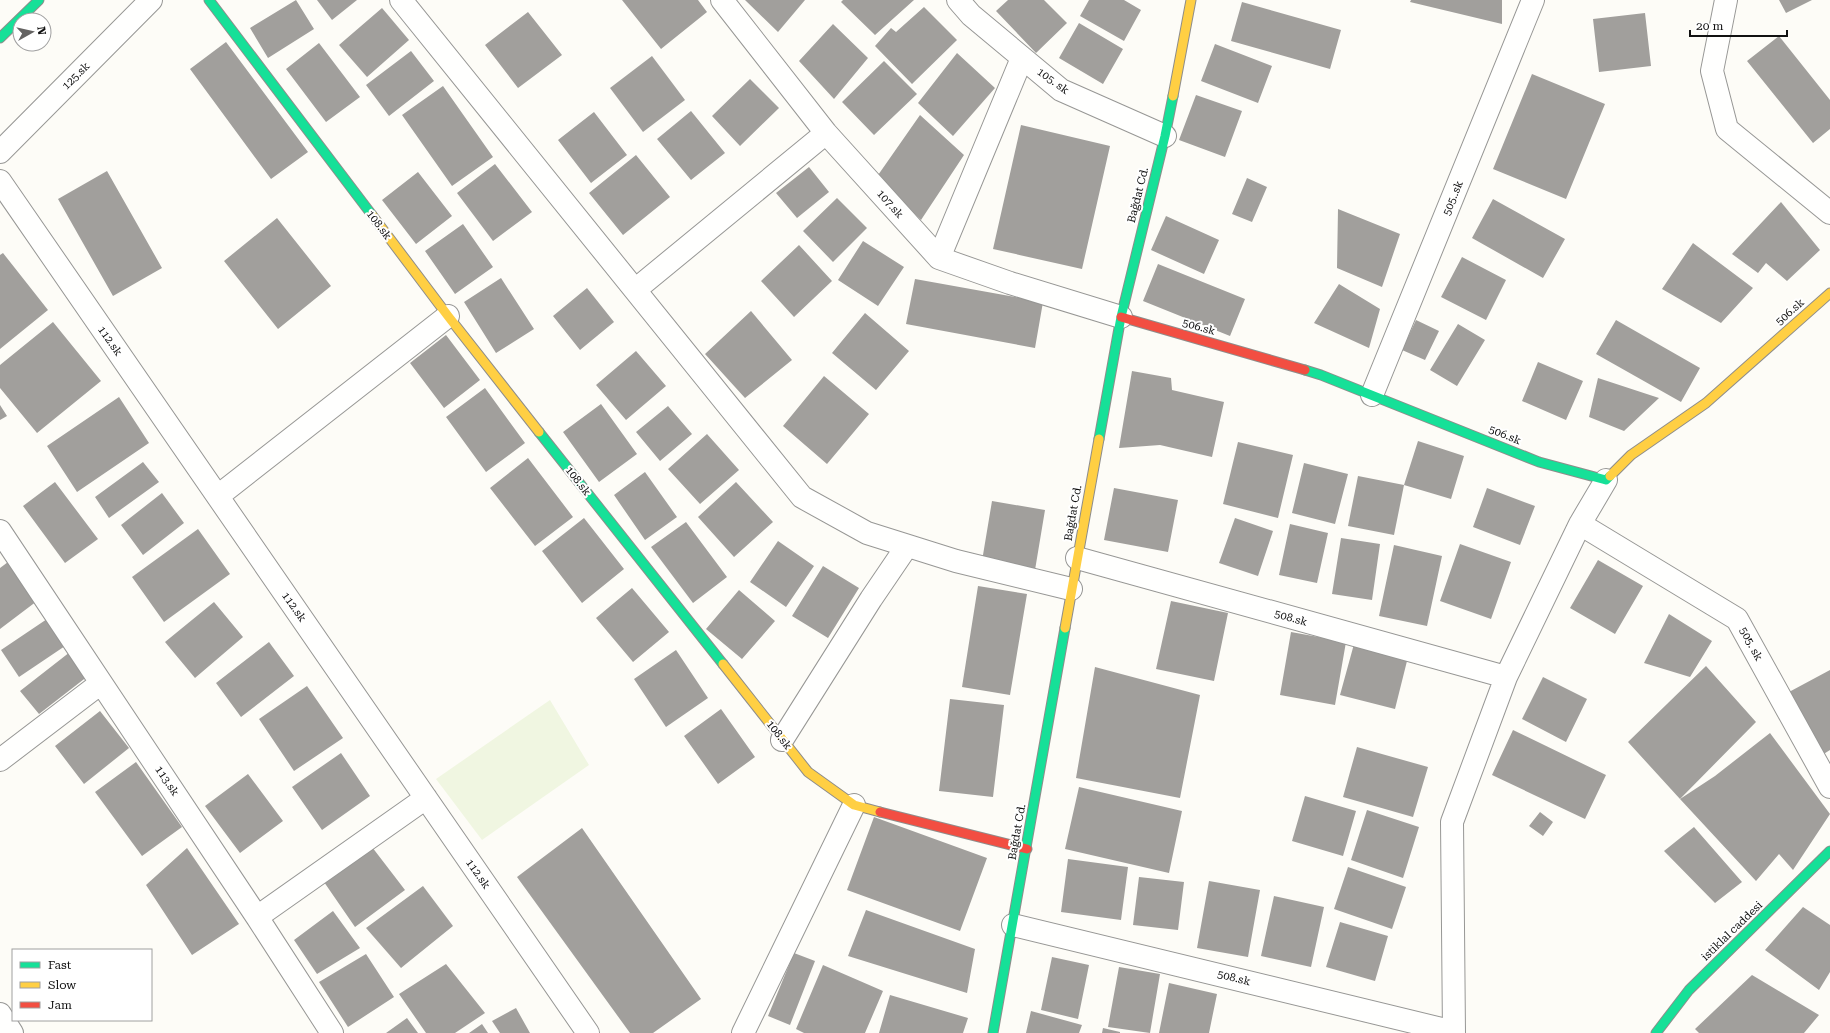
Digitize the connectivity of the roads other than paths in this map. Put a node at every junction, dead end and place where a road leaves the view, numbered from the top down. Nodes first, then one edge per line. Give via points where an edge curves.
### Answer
1 (38, 0) edge
2 (151, 0) edge
3 (209, 0) edge
4 (401, 0) edge
5 (722, 0) edge
6 (958, 0) edge
7 (1191, 0) edge
8 (1533, 0) edge
9 (1726, 0) edge
10 (0, 38) edge
11 (1022, 58) junction
12 (826, 133) junction
13 (1165, 136) junction
14 (0, 152) edge
15 (0, 181) edge
16 (1830, 213) edge
17 (939, 258) junction
18 (635, 290) junction
19 (1830, 293) edge
20 (448, 316) junction
21 (1121, 317) junction
22 (1372, 395) junction
23 (1606, 480) junction
24 (218, 496) junction
25 (1580, 524) junction
26 (0, 531) edge
27 (907, 546) junction
28 (1077, 558) junction
29 (1071, 589) junction
30 (1506, 677) junction
31 (101, 683) junction
32 (782, 740) junction
33 (0, 760) edge
34 (1830, 787) edge
35 (426, 798) junction
36 (854, 805) junction
37 (1026, 849) junction
38 (1830, 851) edge
39 (257, 917) junction
40 (1013, 925) junction
41 (0, 1014) edge
42 (328, 1032) edge
43 (1454, 1032) edge
44 (12, 1033) edge
45 (588, 1033) edge
46 (742, 1033) edge
47 (993, 1033) edge
48 (1656, 1033) edge

1 - 10 main road
2 - 14 street, 125.sk
3 - 20 main road, 108.sk
4 - 18 street
5 - 12 street, 107.sk
6 - 11 street, 105. sk
7 - 13 main road, Bağdat Cd.
8 - 22 street, 505..sk
9 - 16 street via 1712,71 1727,128
11 - 13 street, 105. sk via 1061,90
11 - 17 street
12 - 17 street, 107.sk
12 - 18 street
13 - 21 main road, Bağdat Cd.
15 - 24 street, 112.sk
17 - 21 street, 107.sk
18 - 27 street via 802,497 867,533
19 - 23 main road, 506.sk via 1706,403 1631,455
20 - 24 street
20 - 32 main road, 108.sk
21 - 22 main road, 506.sk via 1321,375
21 - 28 main road, Bağdat Cd.
22 - 23 main road, 506.sk via 1539,462
23 - 25 street
24 - 35 street, 112.sk
25 - 30 street
25 - 34 street, 505. sk via 1737,619
26 - 31 street, 113.sk
27 - 29 street via 956,561
27 - 32 street
28 - 29 main road, Bağdat Cd.
28 - 30 street, 508.sk
29 - 37 main road, Bağdat Cd.
30 - 43 street via 1452,822
31 - 33 street
31 - 39 street, 113.sk
32 - 36 main road, 108.sk via 808,772
35 - 39 street
35 - 45 street, 112.sk
36 - 37 main road, 108.sk
36 - 46 street
37 - 40 main road, Bağdat Cd.
38 - 48 main road, istiklal caddesi via 1689,990
39 - 42 street, 113.sk
40 - 43 street, 508.sk
40 - 47 main road, Bağdat Cd.
41 - 44 street

